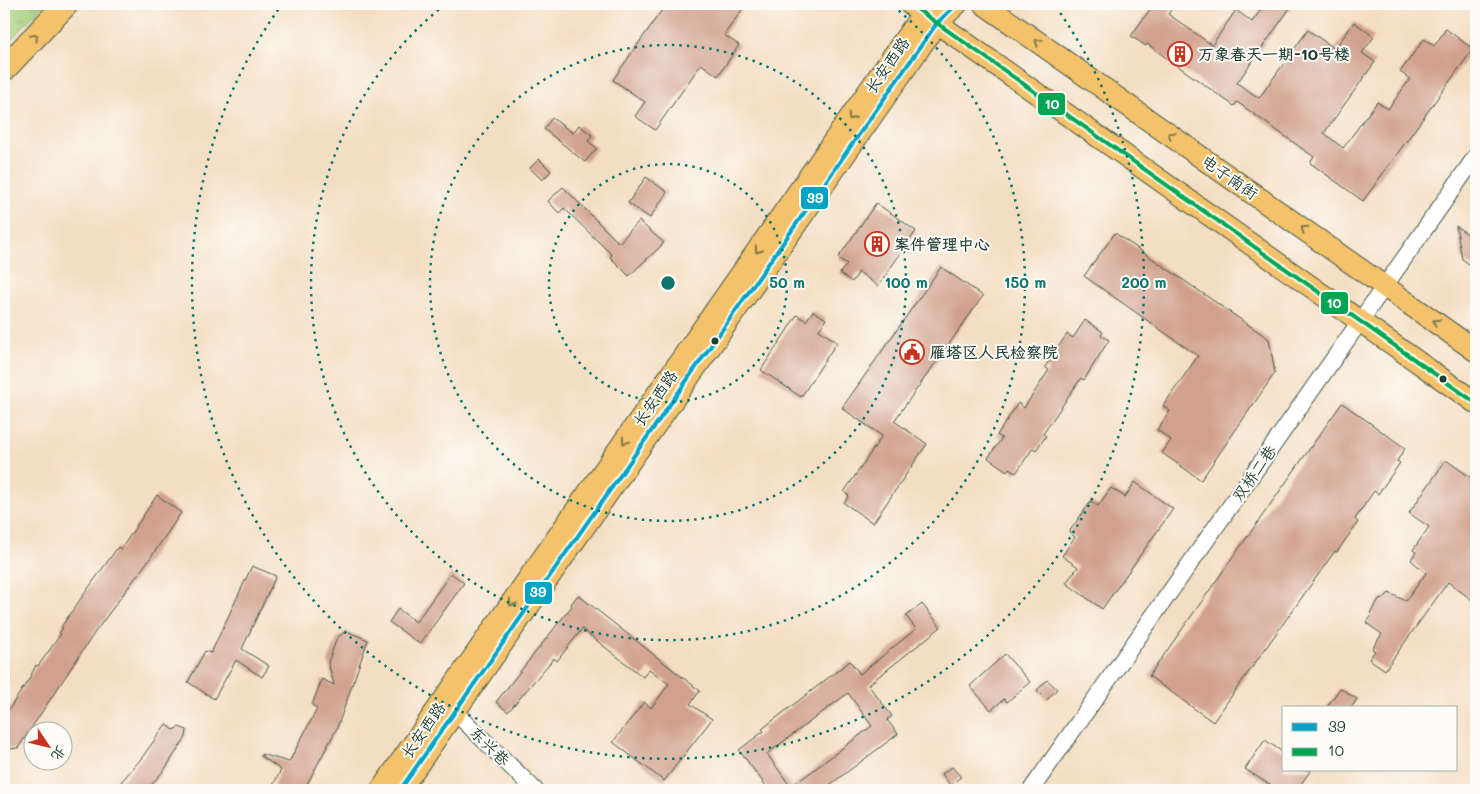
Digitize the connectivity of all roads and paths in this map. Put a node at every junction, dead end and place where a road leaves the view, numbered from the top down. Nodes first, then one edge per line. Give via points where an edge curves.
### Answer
1 (66, 4) edge
2 (957, 4) edge
3 (984, 4) edge
4 (924, 11) edge
5 (4, 69) edge
6 (1476, 156) edge
7 (1385, 286) junction
8 (1360, 321) junction
9 (1476, 351) edge
10 (1476, 403) edge
11 (449, 707) junction
12 (380, 790) edge
13 (400, 790) edge
14 (535, 790) edge
15 (1031, 790) edge

5 -> 1 highway
2 - 4 main road, 长安西路
7 -> 3 main road, 电子南街
4 - 8 main road
4 - 11 main road, 长安西路
6 - 7 street, 双桥二巷
7 - 8 street, 双桥二巷
9 -> 7 main road, 电子南街
8 - 10 main road
8 - 15 street, 双桥二巷
11 - 12 main road, 长安西路
11 - 13 main road, 长安西路
11 - 14 street, 东兴巷

